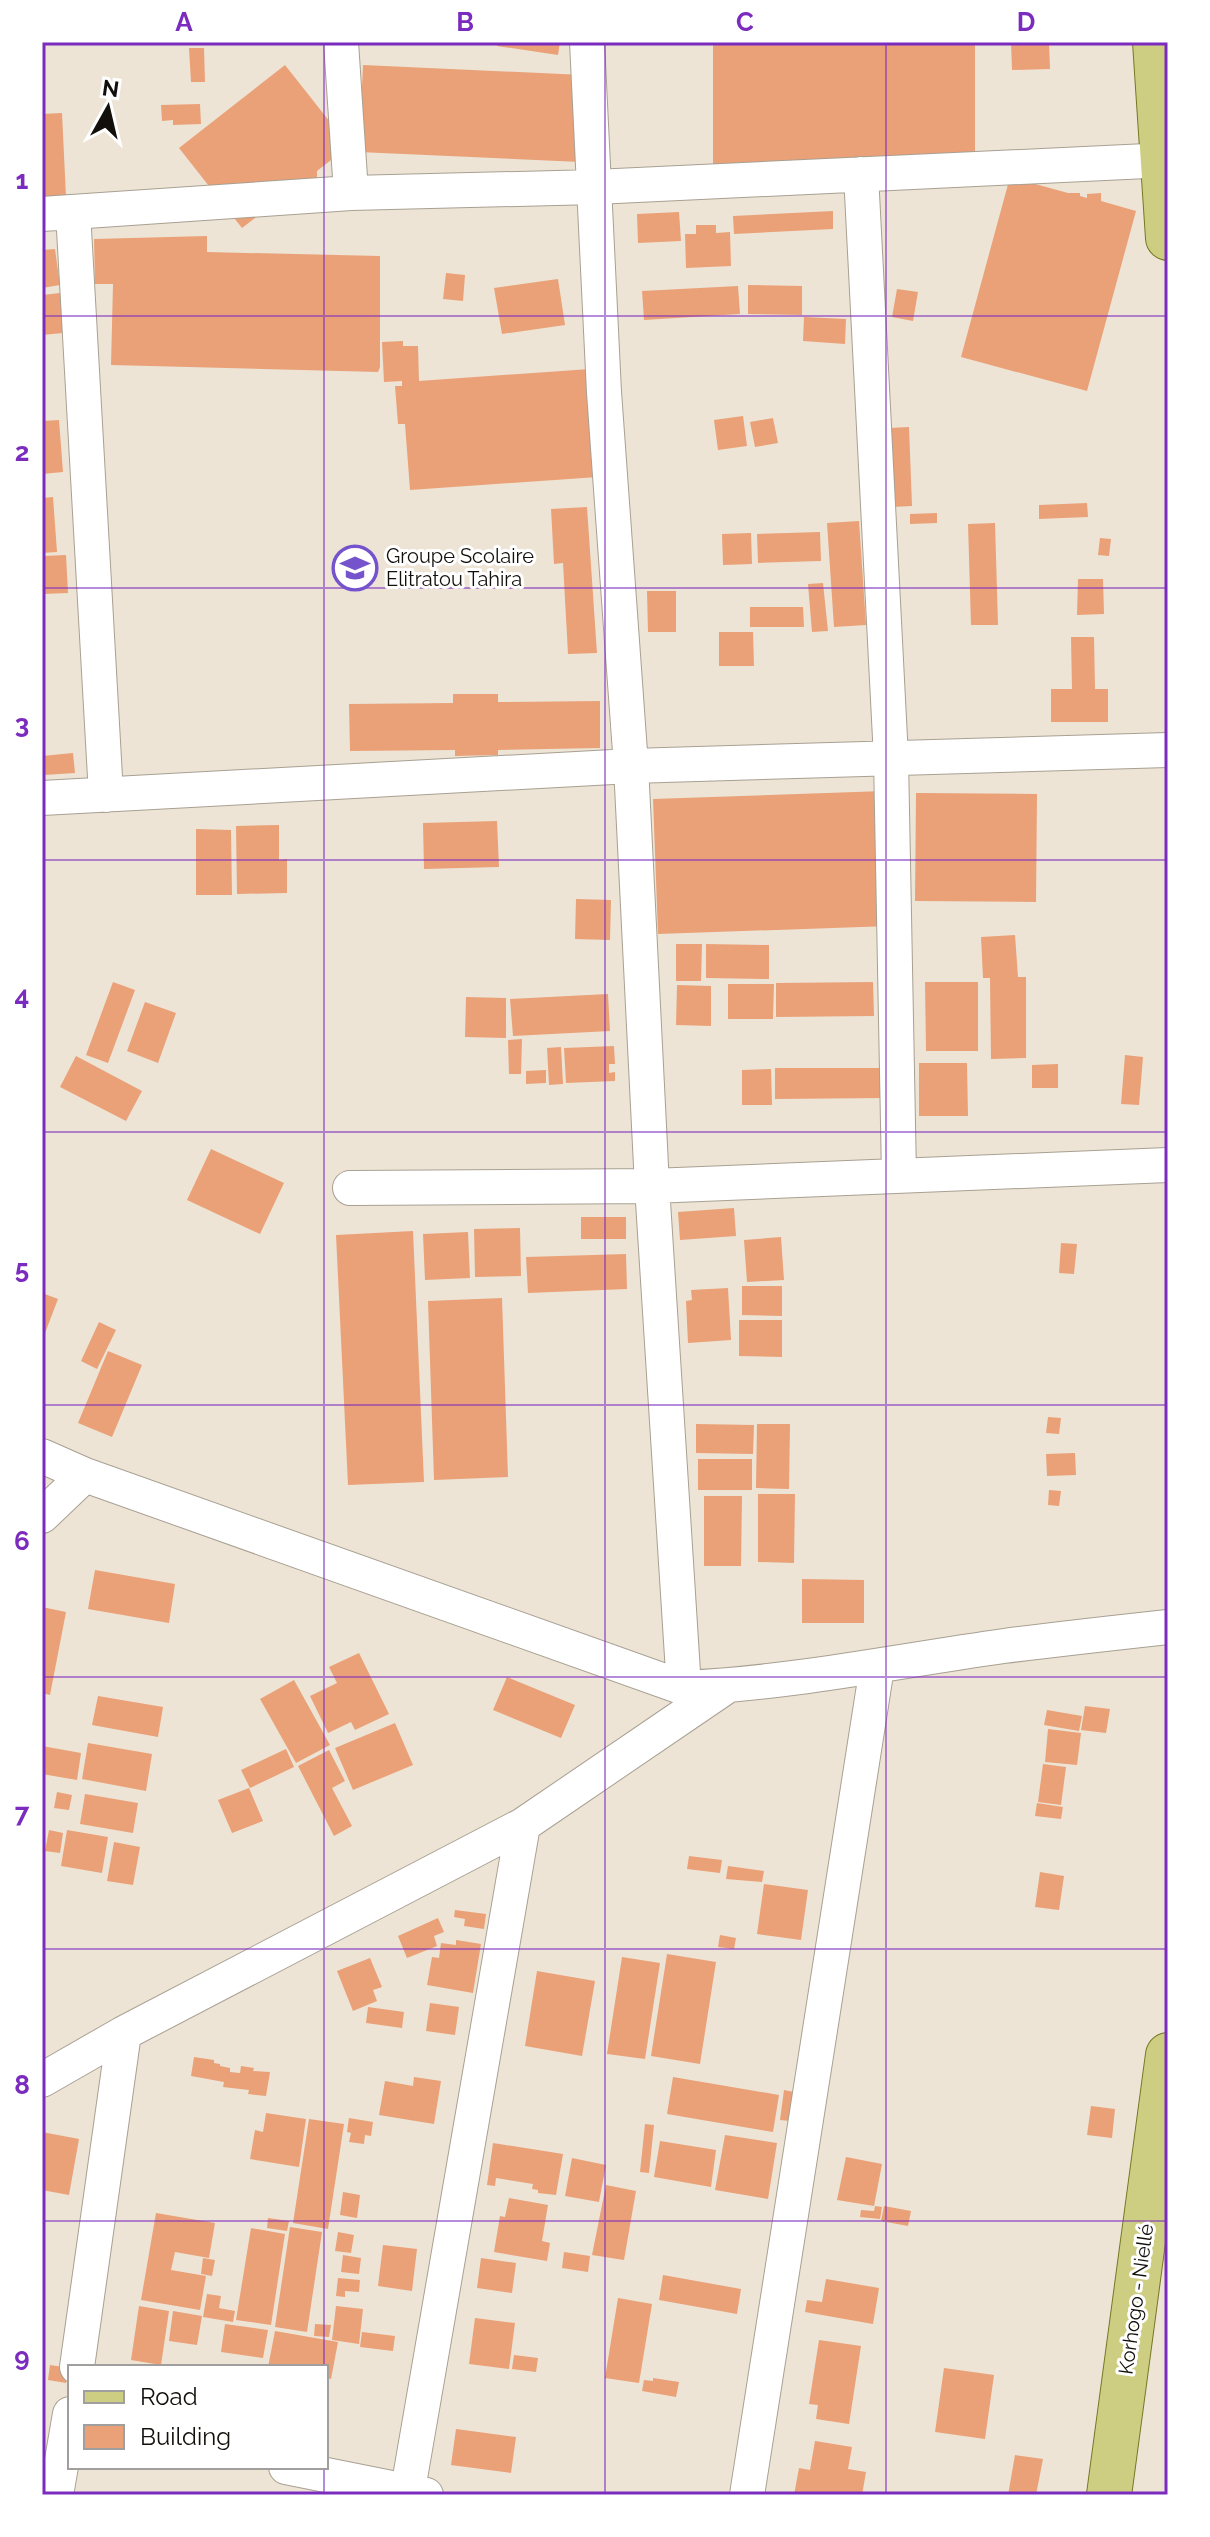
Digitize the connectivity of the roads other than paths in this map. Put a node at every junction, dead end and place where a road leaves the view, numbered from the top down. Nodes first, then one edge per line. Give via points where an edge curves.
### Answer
1 (341, 42) edge
2 (587, 42) edge
3 (1155, 42) edge
4 (1165, 160) edge
5 (861, 174) junction
6 (595, 187) junction
7 (351, 193) junction
8 (58, 213) edge
9 (1168, 238) edge
10 (1168, 750) edge
11 (891, 758) junction
12 (631, 766) junction
13 (106, 795) junction
14 (42, 798) edge
15 (1168, 1165) edge
16 (899, 1176) junction
17 (652, 1186) junction
18 (350, 1188) dead end
19 (42, 1456) edge
20 (85, 1475) junction
21 (42, 1516) edge
22 (1168, 1627) edge
23 (877, 1667) junction
24 (727, 1686) junction
25 (684, 1688) junction
26 (523, 1825) junction
27 (124, 2033) junction
28 (1168, 2055) edge
29 (42, 2080) edge
30 (77, 2365) edge
31 (63, 2419) edge
32 (295, 2469) edge
33 (414, 2494) edge
34 (56, 2495) edge
35 (747, 2495) edge
36 (1109, 2495) edge

1 - 7 street
2 - 6 street
3 - 4 main road
4 - 5 street
4 - 9 main road
5 - 6 street
5 - 11 street
6 - 7 street
6 - 12 street
7 - 8 street
8 - 13 street
10 - 11 street
11 - 12 street
11 - 16 street
12 - 13 street
12 - 17 street
13 - 14 street
15 - 16 street
16 - 17 street
17 - 18 street
17 - 25 street
19 - 20 street
20 - 21 street
20 - 25 street
22 - 23 street
23 - 24 street
23 - 35 street
24 - 25 street
24 - 26 street
26 - 27 street
26 - 33 street
27 - 29 street
27 - 30 street
28 - 36 main road, Korhogo - Niellé
31 - 34 street
32 - 33 street

